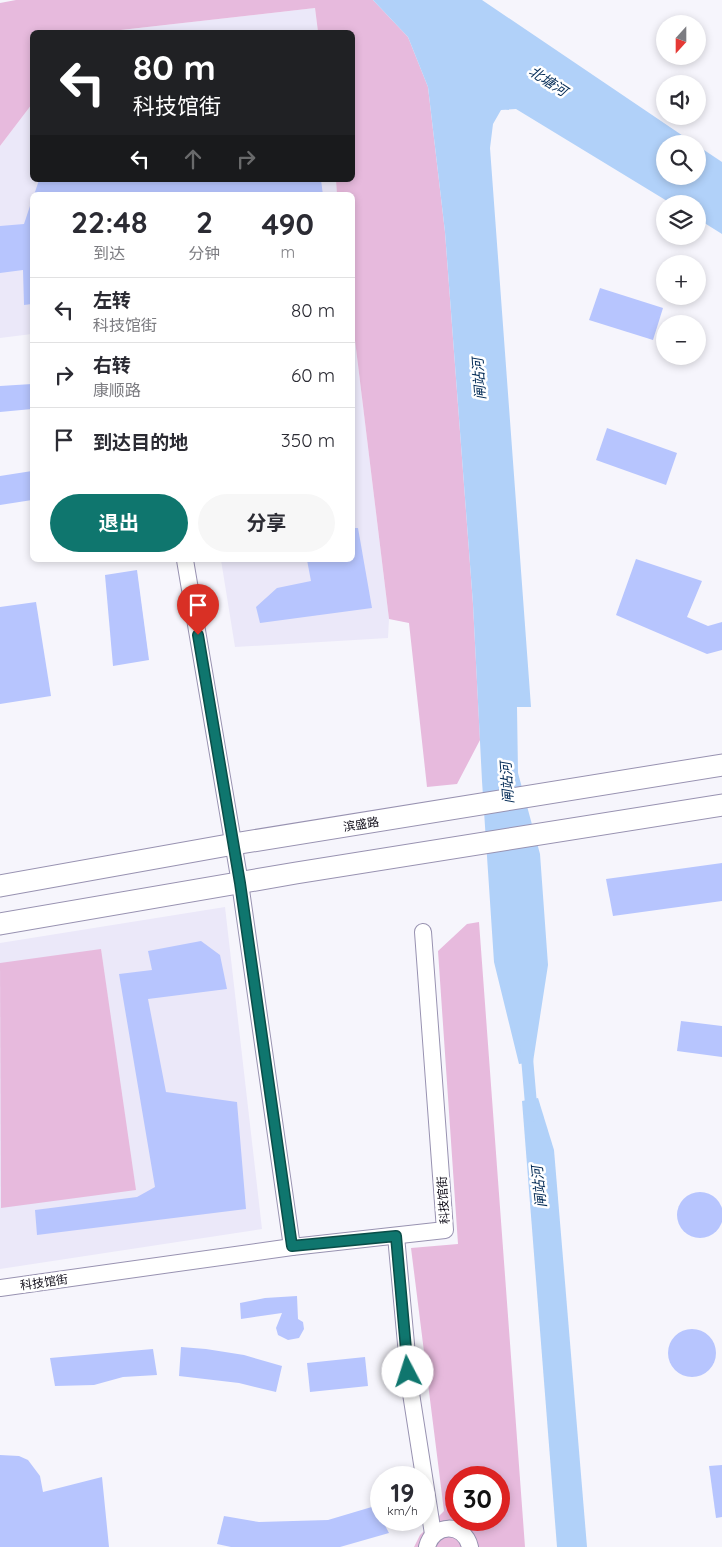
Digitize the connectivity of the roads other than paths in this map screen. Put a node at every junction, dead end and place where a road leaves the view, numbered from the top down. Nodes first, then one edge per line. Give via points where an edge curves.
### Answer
1 (185, 562) edge
2 (722, 765) edge
3 (722, 805) edge
4 (234, 844) junction
5 (240, 883) junction
6 (0, 886) edge
7 (0, 924) edge
8 (423, 932) dead end
9 (396, 1236) junction
10 (292, 1246) junction
11 (0, 1288) edge
12 (430, 1540) edge
13 (470, 1547) edge

1 - 4 street
2 - 4 main road, 滨盛路
3 - 5 main road
4 - 5 street
4 - 6 main road, 滨盛路
5 - 7 main road
5 - 10 street
8 - 9 street, 科技馆街 via 446,1230
9 - 10 street, 科技馆街
9 - 12 street via 410,1387
10 - 11 street, 科技馆街
12 - 13 street via 439,1530 453,1528 465,1535

